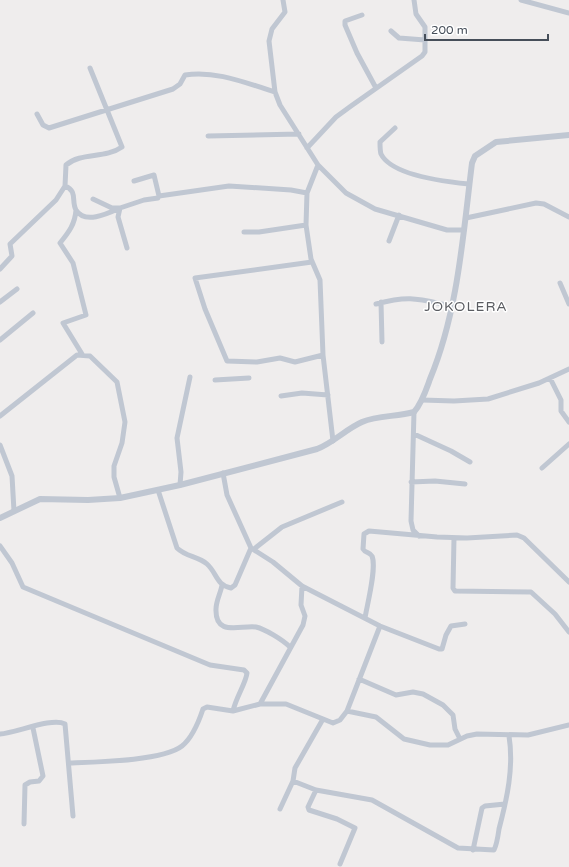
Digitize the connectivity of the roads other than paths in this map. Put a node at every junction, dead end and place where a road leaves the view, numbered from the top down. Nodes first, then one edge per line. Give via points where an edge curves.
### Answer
1 (283, 0) edge
2 (414, 0) edge
3 (521, 0) edge
4 (569, 13) edge
5 (362, 15) dead end
6 (391, 31) dead end
7 (425, 40) junction
8 (90, 68) dead end
9 (376, 88) junction
10 (275, 92) junction
11 (108, 111) junction
12 (37, 114) dead end
13 (395, 128) dead end
14 (299, 134) junction
15 (569, 135) edge
16 (208, 136) dead end
17 (307, 148) junction
18 (318, 165) junction
19 (134, 181) dead end
20 (469, 184) junction
21 (65, 186) junction
22 (307, 193) junction
23 (160, 196) junction
24 (93, 199) dead end
25 (120, 208) junction
26 (76, 210) junction
27 (399, 216) junction
28 (569, 216) edge
29 (466, 218) junction
30 (306, 225) junction
31 (464, 230) junction
32 (244, 232) dead end
33 (389, 240) dead end
34 (126, 248) dead end
35 (312, 262) junction
36 (0, 268) edge
37 (258, 272) dead end
38 (217, 274) dead end
39 (560, 283) dead end
40 (16, 289) dead end
41 (0, 302) edge
42 (569, 304) edge
43 (451, 306) junction
44 (33, 314) dead end
45 (0, 340) edge
46 (382, 342) dead end
47 (82, 354) junction
48 (323, 355) junction
49 (569, 369) edge
50 (190, 377) dead end
51 (249, 378) dead end
52 (550, 378) junction
53 (215, 380) dead end
54 (328, 395) junction
55 (281, 396) dead end
56 (422, 400) junction
57 (414, 412) junction
58 (0, 416) edge
59 (569, 422) edge
60 (414, 434) junction
61 (333, 441) junction
62 (569, 444) edge
63 (0, 445) edge
64 (470, 462) dead end
65 (542, 468) dead end
66 (223, 473) junction
67 (411, 482) junction
68 (465, 484) dead end
69 (180, 485) junction
70 (158, 490) junction
71 (120, 498) junction
72 (342, 502) dead end
73 (14, 512) junction
74 (0, 518) edge
75 (419, 536) junction
76 (454, 538) junction
77 (0, 546) edge
78 (252, 549) junction
79 (569, 582) edge
80 (222, 585) junction
81 (302, 586) junction
82 (365, 618) junction
83 (465, 624) dead end
84 (380, 626) junction
85 (569, 632) edge
86 (290, 647) junction
87 (359, 679) junction
88 (260, 704) junction
89 (233, 711) junction
90 (347, 711) junction
91 (323, 719) junction
92 (569, 725) edge
93 (33, 728) junction
94 (0, 734) edge
95 (509, 736) junction
96 (460, 739) junction
97 (69, 763) junction
98 (293, 781) junction
99 (316, 790) junction
100 (505, 804) junction
101 (280, 809) dead end
102 (73, 816) dead end
103 (24, 824) dead end
104 (473, 850) junction
105 (340, 864) dead end

1 - 10 street via 285,12 272,29 269,41
2 - 7 street via 416,14 424,25
3 - 4 street
5 - 9 street via 348,19 345,25
6 - 7 street via 399,38
7 - 9 street via 422,56
8 - 11 street
9 - 17 street via 336,117
10 - 11 street via 226,78 191,74 185,75 180,84 173,89
10 - 14 street
11 - 12 street via 49,128 43,125
11 - 21 street via 122,147 116,151 70,161 64,169
13 - 20 street via 380,142 381,153 391,165 433,180
14 - 16 street
14 - 17 street
15 - 20 street via 491,144 476,156 472,163
17 - 18 street
18 - 22 street
18 - 27 street via 346,193 375,209
19 - 23 street via 154,175
20 - 29 street
21 - 26 street via 70,188 73,194
21 - 36 street via 56,200 10,244 12,256
22 - 23 street via 229,186
22 - 30 street
23 - 25 street
24 - 25 street via 112,208
25 - 26 street via 89,218 83,217
25 - 34 street via 118,217
26 - 47 street via 70,231 60,243 73,263 86,315 63,323
27 - 31 street via 447,230
27 - 33 street
28 - 29 street via 544,204 536,203
29 - 31 street
30 - 32 street
30 - 35 street
31 - 43 street
35 - 48 street via 320,280
35 - 48 street via 195,278 227,361 257,362 280,358 295,362
37 - 38 street via 246,275
39 - 42 street
40 - 41 street
43 - 46 street via 414,298 397,298 378,303
43 - 56 street via 442,350
44 - 45 street
47 - 58 street via 73,358
47 - 71 street via 94,359 117,382 125,422 122,443 114,466 114,478
48 - 54 street
49 - 52 street
50 - 69 street via 177,438
51 - 53 street
52 - 56 street via 488,399
52 - 59 street via 561,400 561,411
54 - 55 street
54 - 61 street
56 - 57 street
57 - 60 street
57 - 61 street via 362,422
60 - 64 street
60 - 67 street
61 - 66 street via 301,454
62 - 65 street
63 - 73 street via 12,476
66 - 69 street
66 - 78 street via 227,495
67 - 68 street
67 - 75 street via 411,521 413,530
69 - 70 street
70 - 71 street
70 - 80 street via 177,548 183,554 209,565
71 - 73 street via 40,499
72 - 78 street via 282,526
73 - 74 street
75 - 76 street
75 - 82 street via 369,531 365,533 363,550 373,559
76 - 79 street via 520,536
76 - 85 street via 455,591 531,592 555,614
77 - 89 street via 12,563 23,587 210,665 244,670 247,673 246,680 236,697
78 - 80 street via 235,585 231,588
78 - 81 street via 273,562
80 - 86 street via 216,607 217,620 221,624 236,629 255,627 282,640
81 - 82 street
81 - 86 street via 301,605 304,620
82 - 84 street
83 - 84 street via 451,626 442,648 439,649
84 - 87 street
86 - 88 street
87 - 90 street
87 - 96 street via 396,695 413,692 423,694 443,705 453,715
88 - 89 street
88 - 91 street via 286,704
89 - 97 street via 207,707 203,709 188,739 171,752
90 - 91 street via 335,723
90 - 96 street via 376,717 396,734 411,742 442,745
91 - 98 street via 295,768
92 - 95 street via 545,732
93 - 94 street
93 - 97 street via 65,724
93 - 103 street via 42,776 39,781 26,785
95 - 96 street via 477,734
95 - 100 street via 510,770
97 - 102 street
98 - 99 street
98 - 101 street
99 - 104 street via 372,800 458,848
99 - 105 street via 309,810 355,828
100 - 104 street via 482,808
100 - 104 street via 494,850

